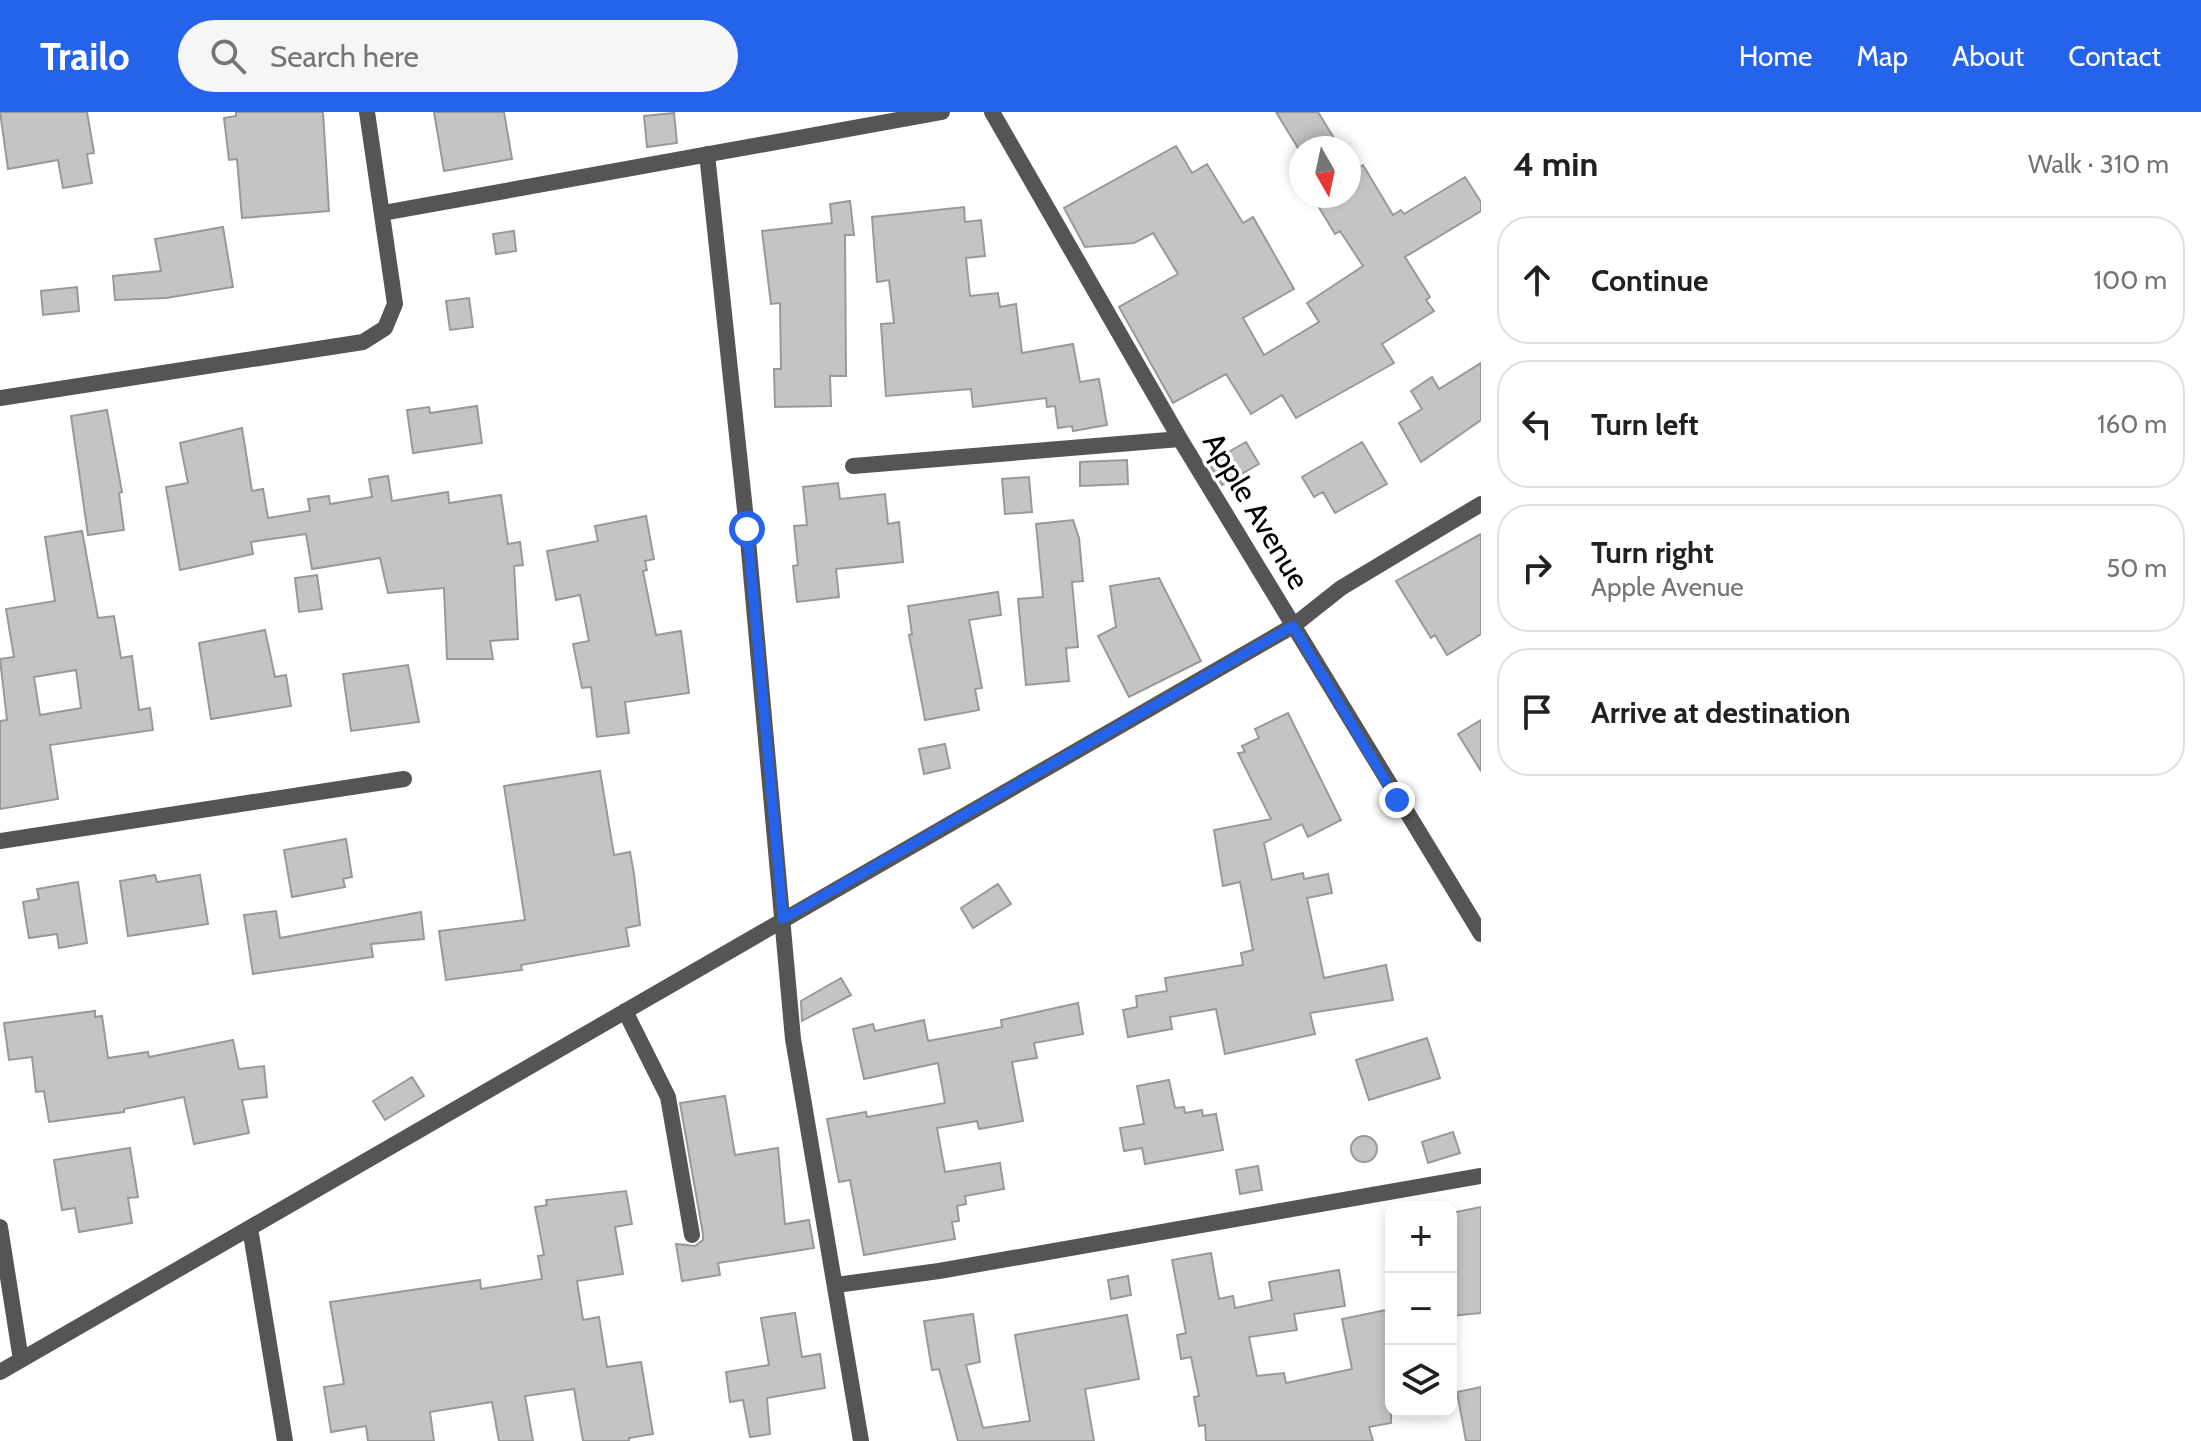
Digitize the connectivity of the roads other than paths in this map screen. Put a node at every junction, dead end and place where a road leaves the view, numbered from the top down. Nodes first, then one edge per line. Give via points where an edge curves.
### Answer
1 (367, 112) edge
2 (942, 112) edge
3 (992, 112) edge
4 (707, 154) junction
5 (383, 213) junction
6 (0, 398) edge
7 (1180, 439) junction
8 (853, 466) dead end
9 (1481, 504) edge
10 (1293, 626) junction
11 (404, 779) dead end
12 (0, 841) edge
13 (783, 919) junction
14 (1481, 934) edge
15 (625, 1011) junction
16 (1481, 1176) edge
17 (0, 1227) edge
18 (250, 1228) junction
19 (692, 1235) dead end
20 (836, 1285) junction
21 (21, 1360) junction
22 (0, 1372) edge
23 (285, 1441) edge
24 (861, 1441) edge

1 - 5 street
2 - 4 street
3 - 7 street, Apple Avenue
4 - 5 street
4 - 13 street
5 - 6 street via 395,304 385,328 363,342
7 - 8 street
7 - 10 street, Apple Avenue
9 - 10 street via 1341,588
10 - 13 street
10 - 14 street, Apple Avenue
11 - 12 street
13 - 15 street
13 - 20 street via 793,1039
15 - 18 street
15 - 19 street via 668,1097
16 - 20 street
17 - 21 street
18 - 21 street
18 - 23 street
20 - 24 street
21 - 22 street

